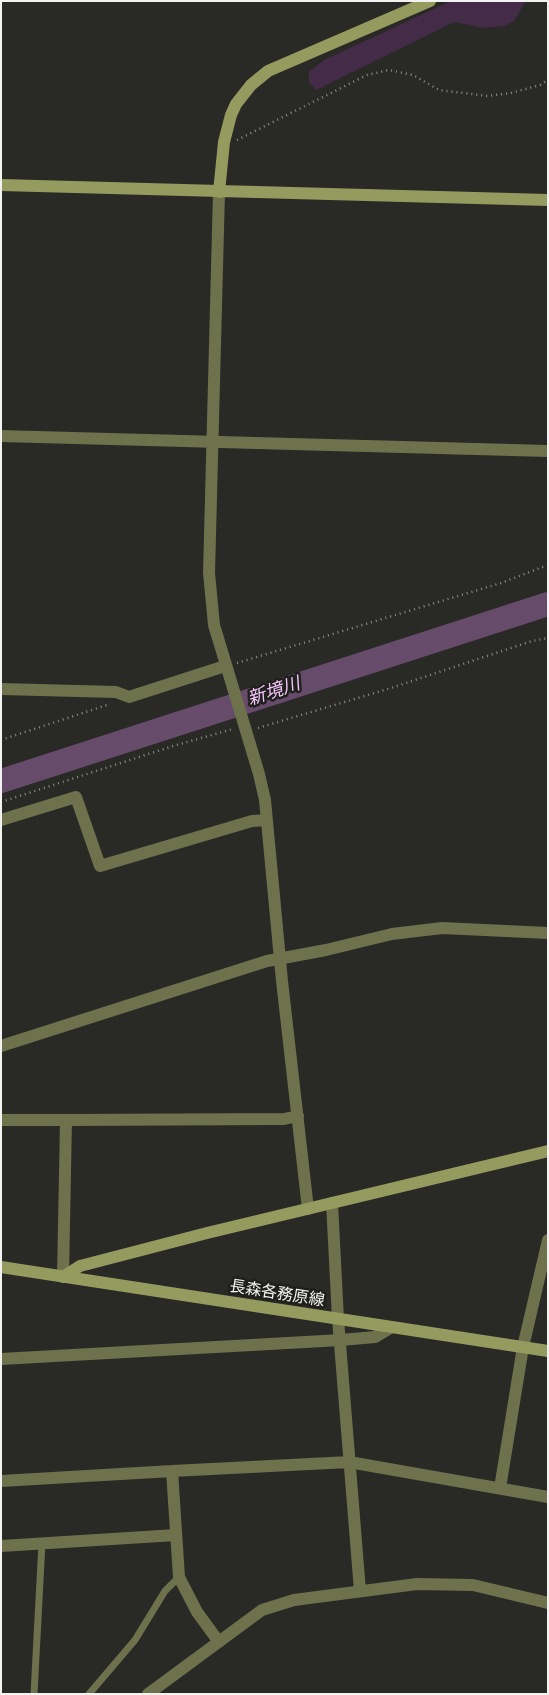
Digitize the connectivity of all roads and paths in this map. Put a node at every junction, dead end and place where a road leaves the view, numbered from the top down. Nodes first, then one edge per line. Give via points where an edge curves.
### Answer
1 (430, 1) edge
2 (548, 80) edge
3 (224, 142) junction
4 (1, 185) edge
5 (219, 192) junction
6 (548, 200) edge
7 (1, 436) edge
8 (213, 442) junction
9 (548, 451) edge
10 (548, 565) edge
11 (548, 638) edge
12 (225, 666) junction
13 (1, 689) edge
14 (129, 697) junction
15 (246, 731) junction
16 (1, 740) edge
17 (1, 802) edge
18 (1, 820) edge
19 (267, 820) junction
20 (548, 933) edge
21 (280, 958) junction
22 (1, 1046) edge
23 (298, 1116) junction
24 (1, 1120) edge
25 (66, 1120) junction
26 (548, 1150) edge
27 (332, 1203) junction
28 (308, 1209) junction
29 (548, 1240) edge
30 (1, 1267) edge
31 (63, 1277) junction
32 (338, 1319) junction
33 (390, 1328) junction
34 (341, 1340) junction
35 (523, 1347) junction
36 (548, 1351) edge
37 (1, 1359) edge
38 (349, 1462) junction
39 (172, 1471) junction
40 (1, 1480) edge
41 (500, 1488) junction
42 (548, 1497) edge
43 (176, 1535) junction
44 (42, 1543) junction
45 (1, 1546) edge
46 (180, 1577) junction
47 (360, 1591) junction
48 (548, 1603) edge
49 (219, 1642) junction
50 (34, 1694) edge
51 (88, 1694) edge
52 (148, 1694) edge

1 - 3 street via 268,70 236,104
2 - 3 path via 511,93 488,96 439,90 413,75 389,70 367,75 239,140
3 - 5 street
4 - 5 street
5 - 6 street
5 - 8 street
7 - 8 street
8 - 9 street
8 - 12 street via 209,573 214,625
10 - 12 path via 501,583
11 - 15 path
12 - 14 street
12 - 15 street
13 - 14 street via 116,692
14 - 16 path
15 - 17 path via 235,728
15 - 19 street via 259,774
18 - 19 street via 76,797 100,866 252,821
19 - 21 street
20 - 21 street via 442,928 418,930
21 - 22 street
21 - 23 street
23 - 25 street via 284,1119
23 - 28 street
24 - 25 street
25 - 31 street
26 - 27 street
27 - 28 street
27 - 32 street
28 - 31 street via 80,1266
29 - 35 street
30 - 31 street, 長森各務原線
31 - 32 street, 長森各務原線
32 - 33 street, 長森各務原線
32 - 34 street
33 - 34 street via 375,1337
33 - 35 street, 長森各務原線
34 - 37 street
34 - 38 street
35 - 36 street, 長森各務原線
35 - 41 street
38 - 39 street
38 - 41 street
38 - 47 street
39 - 40 street
39 - 43 street
41 - 42 street
43 - 44 street
43 - 46 street
44 - 45 street
44 - 50 lane
46 - 49 street via 197,1612
46 - 51 lane via 165,1591 135,1640
47 - 48 street via 416,1584 473,1585
47 - 49 street via 294,1600 262,1610
49 - 52 street

